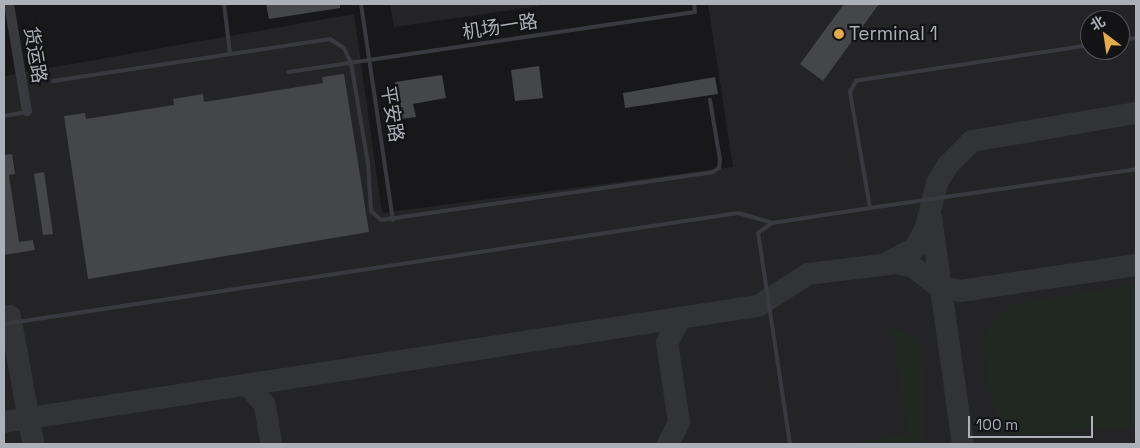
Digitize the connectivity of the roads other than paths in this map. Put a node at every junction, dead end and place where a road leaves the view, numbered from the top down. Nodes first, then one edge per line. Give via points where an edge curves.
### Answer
1 (10, 4) edge
2 (224, 4) edge
3 (361, 4) edge
4 (694, 4) edge
5 (1080, 46) edge
6 (230, 53) junction
7 (369, 61) junction
8 (351, 63) junction
9 (288, 72) dead end
10 (53, 81) dead end
11 (710, 100) dead end
12 (26, 112) joint
13 (4, 116) edge
14 (1136, 169) edge
15 (870, 208) junction
16 (393, 220) junction
17 (772, 223) junction
18 (4, 324) edge
19 (790, 444) edge

1 - 12 street, 货运路
2 - 6 lane
3 - 7 lane, 平安路
4 - 7 lane, 机场一路 via 695,12
5 - 15 lane via 856,81 850,92
6 - 8 lane via 330,39 344,48
6 - 10 lane
7 - 8 lane, 机场一路
7 - 16 lane, 平安路
8 - 9 lane, 机场一路
8 - 16 lane via 368,163 372,214 381,220
11 - 16 lane via 720,160 716,171
12 - 13 lane
14 - 15 lane
15 - 17 lane
17 - 18 lane via 738,213
17 - 19 lane via 760,229 757,239

